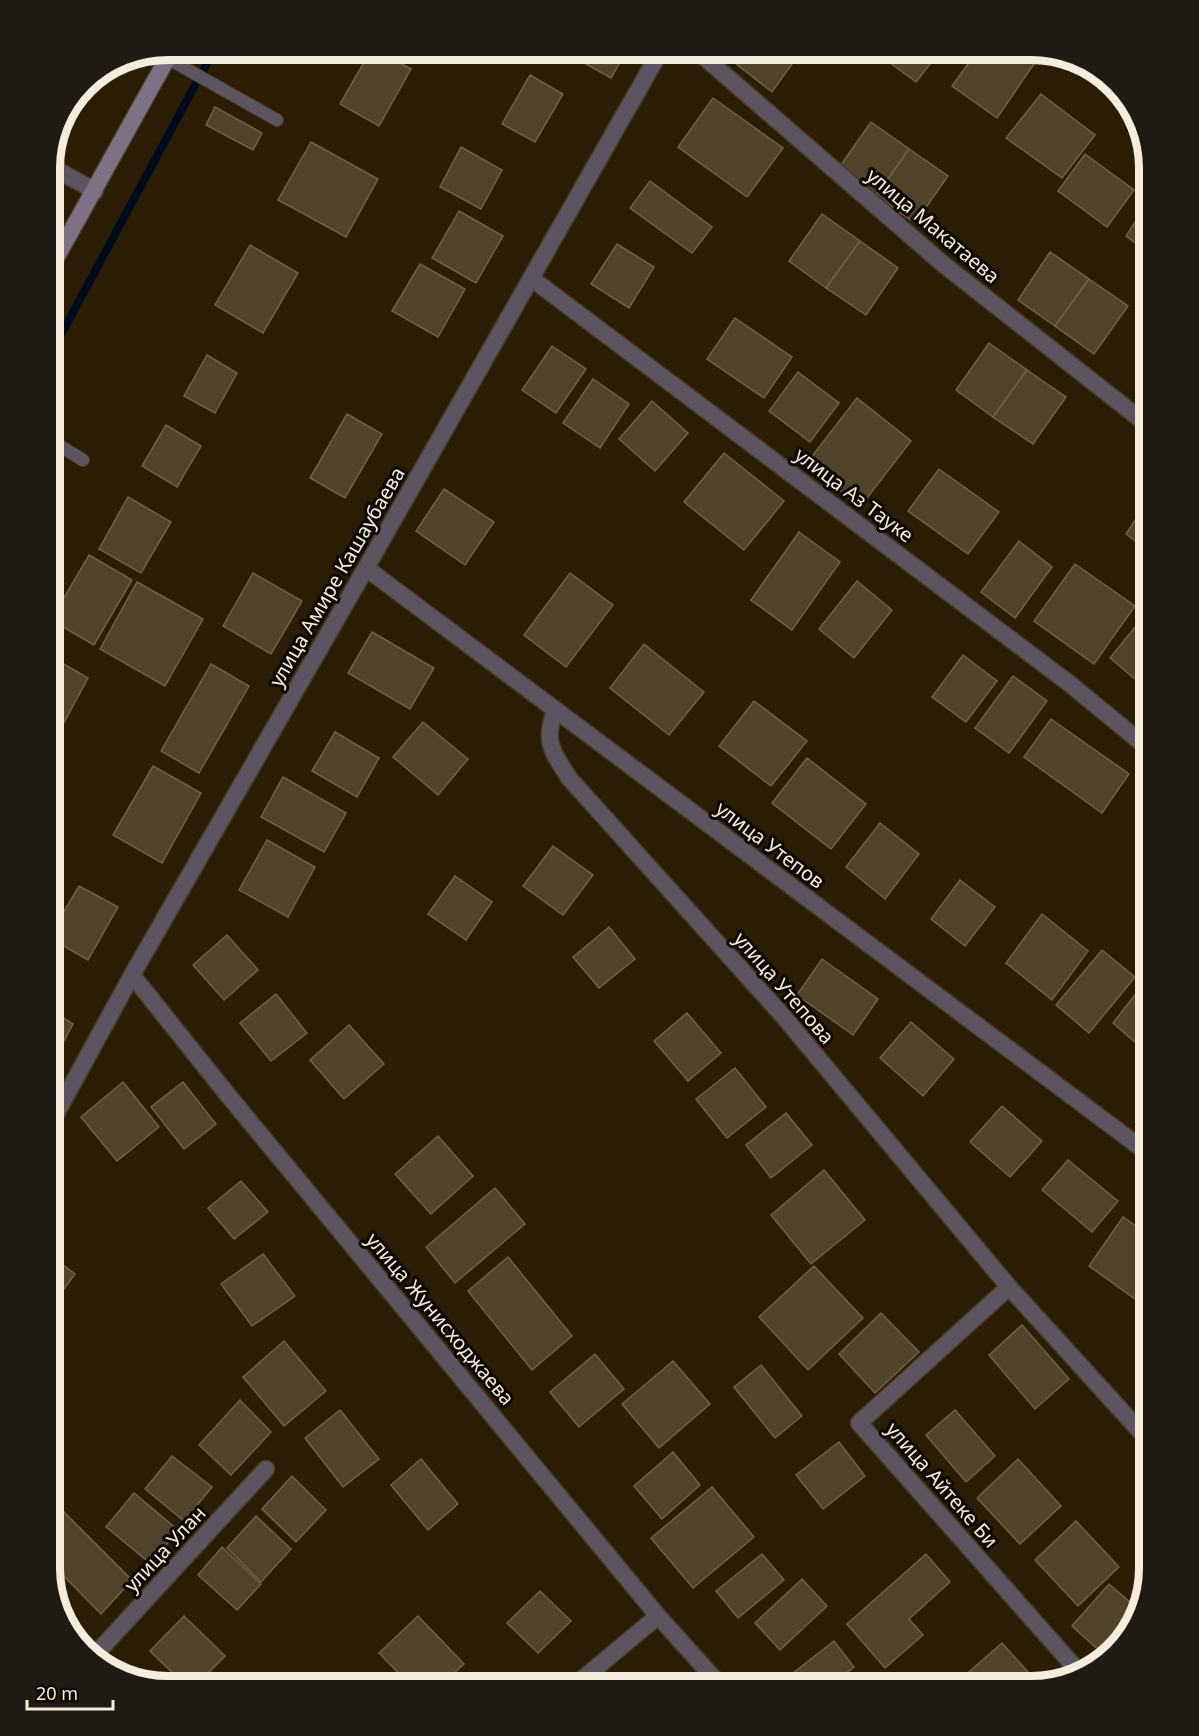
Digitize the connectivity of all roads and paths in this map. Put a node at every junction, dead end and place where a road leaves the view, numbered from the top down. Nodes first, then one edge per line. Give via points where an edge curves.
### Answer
1 (167, 60) edge
2 (180, 60) edge
3 (655, 60) edge
4 (708, 60) edge
5 (277, 120) dead end
6 (60, 172) edge
7 (95, 191) junction
8 (60, 252) edge
9 (531, 278) junction
10 (1139, 418) edge
11 (60, 446) edge
12 (83, 460) dead end
13 (366, 568) junction
14 (555, 711) junction
15 (1139, 741) edge
16 (132, 975) junction
17 (60, 1107) edge
18 (1139, 1148) edge
19 (1009, 1287) junction
20 (1139, 1430) edge
21 (266, 1469) dead end
22 (658, 1616) junction
23 (99, 1651) edge
24 (1075, 1667) edge
25 (586, 1676) edge
26 (712, 1676) edge

1 - 7 main road
2 - 5 lane
3 - 9 street, улица Амире Кашаубаева
4 - 10 street, улица Макатаева via 943,264
6 - 7 street
7 - 8 main road
9 - 13 street, улица Амире Кашаубаева
9 - 15 street, улица Аз Тауке via 1060,676
11 - 12 lane
13 - 14 street, улица Утепов
13 - 16 street, улица Амире Кашаубаева
14 - 18 street, улица Утепов
14 - 19 street, улица Утепова via 549,727 550,748 570,778 783,1016
16 - 17 street, улица Амире Кашаубаева
16 - 22 street, улица Жунисходжаева
19 - 20 street
19 - 24 street, улица Айтеке Би via 859,1423
21 - 23 street, улица Улан
22 - 25 street
22 - 26 street, улица Жунисходжаева

